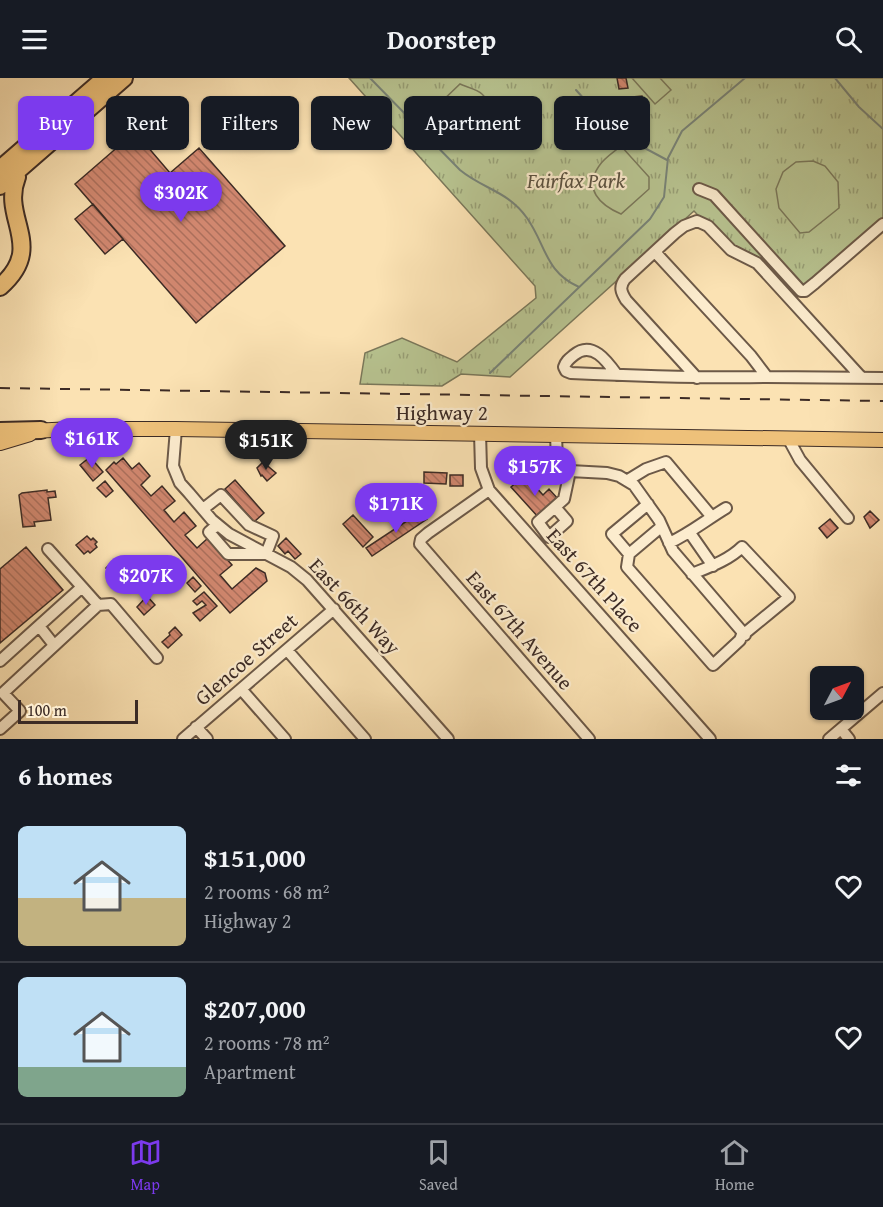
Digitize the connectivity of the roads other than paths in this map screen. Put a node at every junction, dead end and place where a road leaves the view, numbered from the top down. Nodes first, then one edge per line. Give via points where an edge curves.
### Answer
1 (105, 78) edge
2 (124, 78) edge
3 (37, 154) junction
4 (0, 169) edge
5 (0, 186) edge
6 (699, 189) dead end
7 (0, 221) edge
8 (883, 224) edge
9 (14, 237) junction
10 (655, 252) junction
11 (0, 287) edge
12 (617, 375) dead end
13 (861, 377) junction
14 (697, 378) junction
15 (766, 378) junction
16 (883, 378) edge
17 (176, 429) junction
18 (41, 430) junction
19 (0, 433) edge
20 (480, 433) junction
21 (556, 434) junction
22 (788, 438) junction
23 (883, 440) edge
24 (0, 443) edge
25 (570, 471) junction
26 (628, 480) junction
27 (489, 490) junction
28 (648, 504) junction
29 (555, 507) dead end
30 (726, 508) dead end
31 (203, 509) junction
32 (712, 517) junction
33 (848, 518) dead end
34 (217, 525) junction
35 (661, 527) junction
36 (690, 533) junction
37 (669, 543) junction
38 (48, 549) dead end
39 (266, 554) junction
40 (629, 554) junction
41 (713, 566) junction
42 (692, 574) junction
43 (82, 587) junction
44 (98, 605) junction
45 (334, 609) junction
46 (39, 626) junction
47 (744, 634) junction
48 (54, 645) junction
49 (287, 650) junction
50 (157, 658) dead end
51 (0, 661) edge
52 (241, 689) junction
53 (1, 693) edge
54 (883, 693) edge
55 (196, 728) junction
56 (0, 729) edge
57 (841, 729) junction
58 (183, 739) edge
59 (207, 739) edge
60 (285, 739) edge
61 (365, 739) edge
62 (448, 739) edge
63 (590, 739) edge
64 (710, 739) edge
65 (829, 739) edge
66 (849, 739) edge

1 - 4 highway
2 - 3 highway
3 - 5 highway
3 - 9 highway via 12,182 4,199
6 - 8 street via 714,195 801,291 815,284
7 - 9 highway
9 - 11 highway via 17,264
10 - 13 street via 691,222 708,226 731,250 757,263
10 - 14 street via 625,279 621,292
10 - 15 street via 751,356
12 - 14 street
13 - 15 street
13 - 16 street
14 - 15 street
17 - 18 main road, Highway 2
17 - 20 main road, Highway 2
17 - 31 street, East 66th Way via 175,474
18 - 19 highway
18 - 24 main road, Highway 2
20 - 21 main road, Highway 2
20 - 27 street, East 67th Place via 481,468
21 - 22 main road, Highway 2
21 - 25 street via 557,463
22 - 23 main road, Highway 2
22 - 33 street via 800,460
25 - 26 street via 607,472
25 - 29 street via 564,499
26 - 28 street
26 - 32 street via 666,462
27 - 63 street, East 67th Avenue via 428,533 420,542 422,547
27 - 64 street, East 67th Place
28 - 35 street
28 - 40 street via 612,534
30 - 32 street
31 - 34 street, East 66th Way
31 - 39 street via 221,495 249,525 273,536
32 - 36 street
34 - 39 street, East 66th Way
34 - 39 street via 209,532 228,554
35 - 37 street
35 - 40 street
36 - 37 street
36 - 41 street
37 - 42 street
38 - 43 street
39 - 45 street, East 66th Way via 297,570
40 - 47 street via 627,567 713,665
41 - 42 street
41 - 47 street via 737,552 739,543 789,597
42 - 47 street
43 - 44 street
43 - 46 street
44 - 48 street
44 - 50 street via 111,604
45 - 49 street, Glencoe Street
45 - 62 street, East 66th Way
46 - 48 street
46 - 51 street
48 - 53 street
49 - 52 street, Glencoe Street
49 - 61 street
52 - 55 street, Glencoe Street
52 - 60 street
53 - 56 street via 20,711
54 - 57 street
55 - 58 street, Glencoe Street
55 - 59 street
57 - 65 street
57 - 66 street

